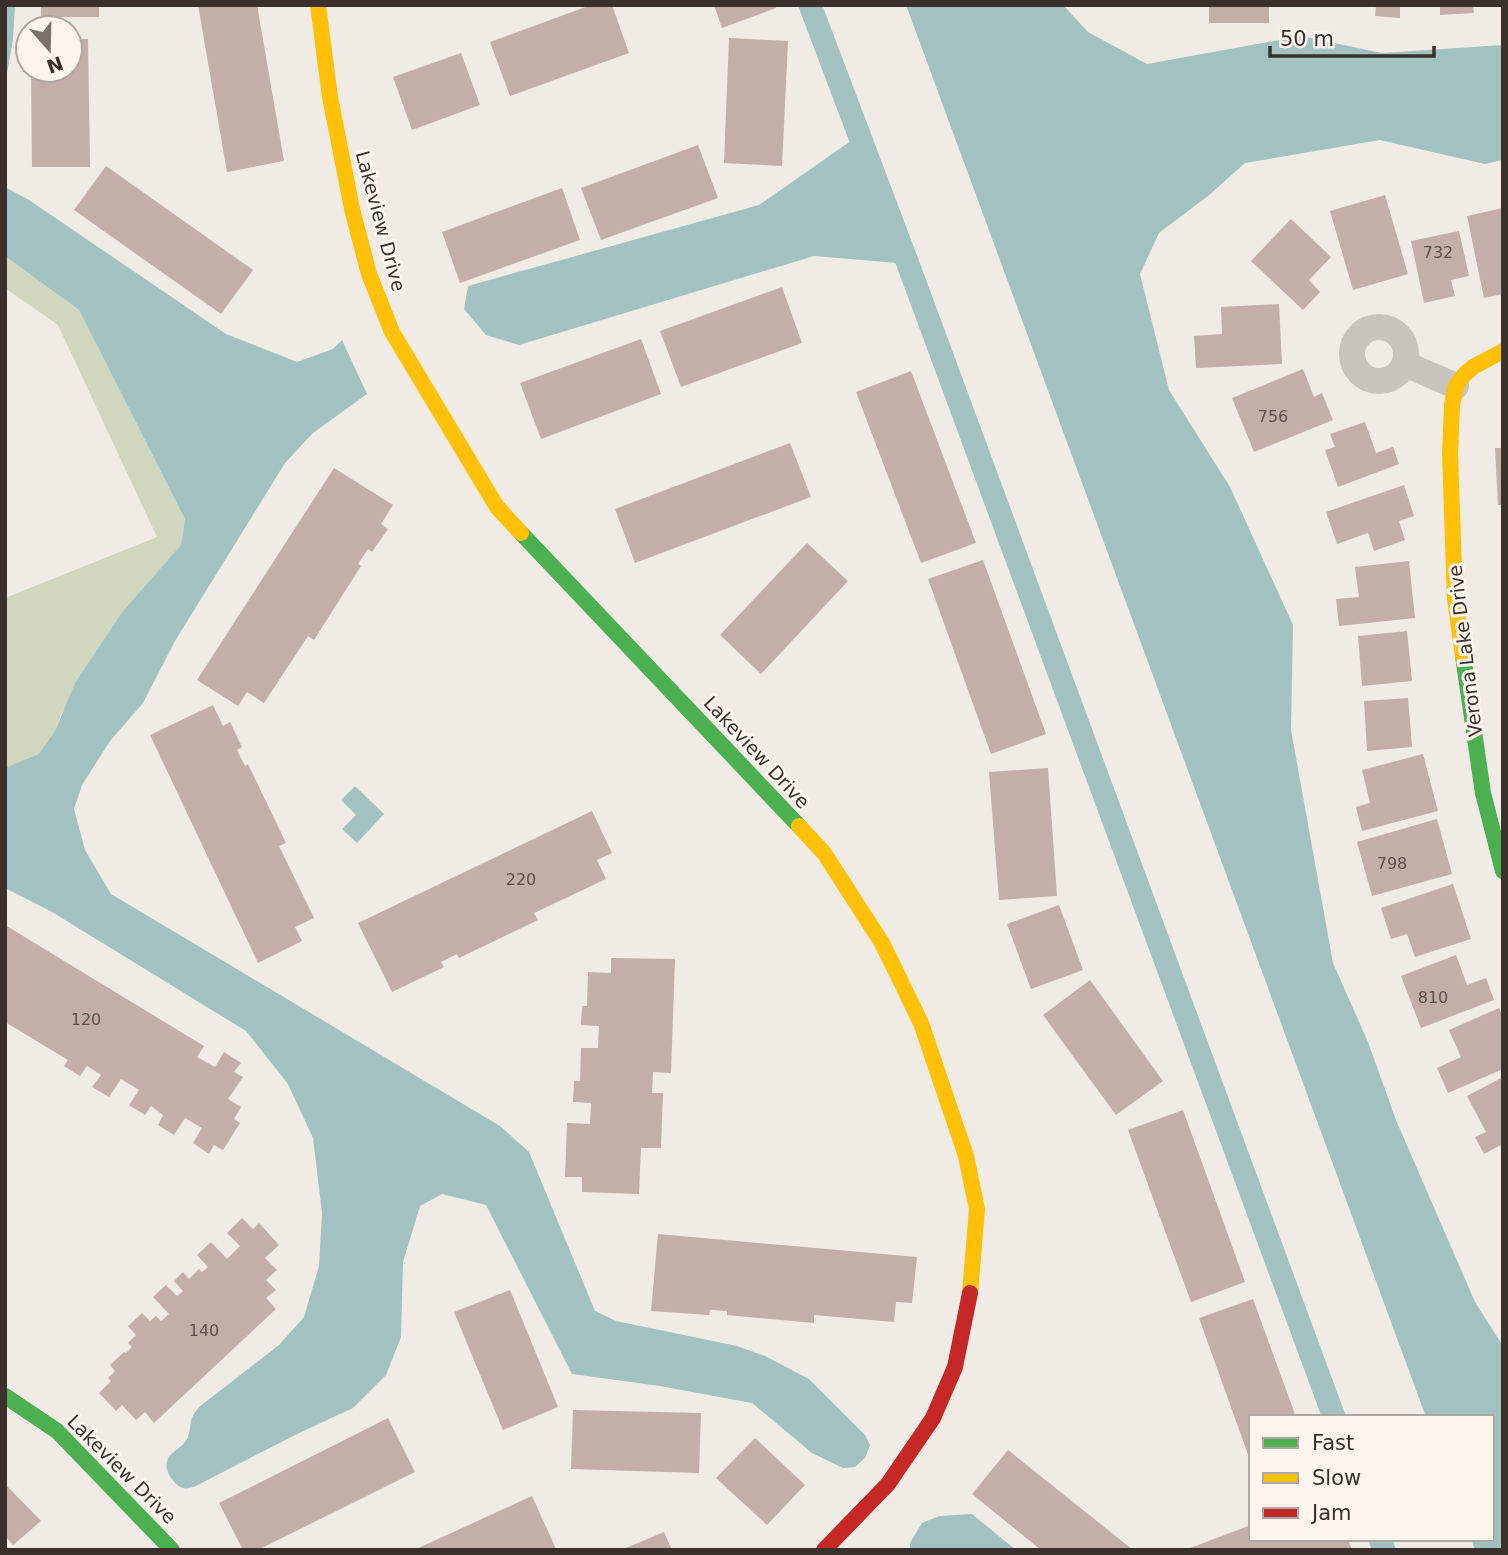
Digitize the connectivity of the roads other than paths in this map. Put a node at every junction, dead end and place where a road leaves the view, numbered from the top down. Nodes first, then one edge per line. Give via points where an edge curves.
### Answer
1 (318, 5) edge
2 (1503, 351) edge
3 (1405, 364) dead end
4 (1456, 386) junction
5 (1503, 872) edge
6 (5, 1396) edge
7 (172, 1550) edge
8 (824, 1550) edge

1 - 8 street, Lakeview Drive via 352,209 391,332 497,507 824,853 882,943 921,1023 966,1156 977,1209 972,1285 955,1367 933,1418 888,1484
2 - 4 street via 1473,367
3 - 4 street
4 - 5 street, Verona Lake Drive via 1450,454 1455,598 1483,793
6 - 7 street, Lakeview Drive via 57,1431

